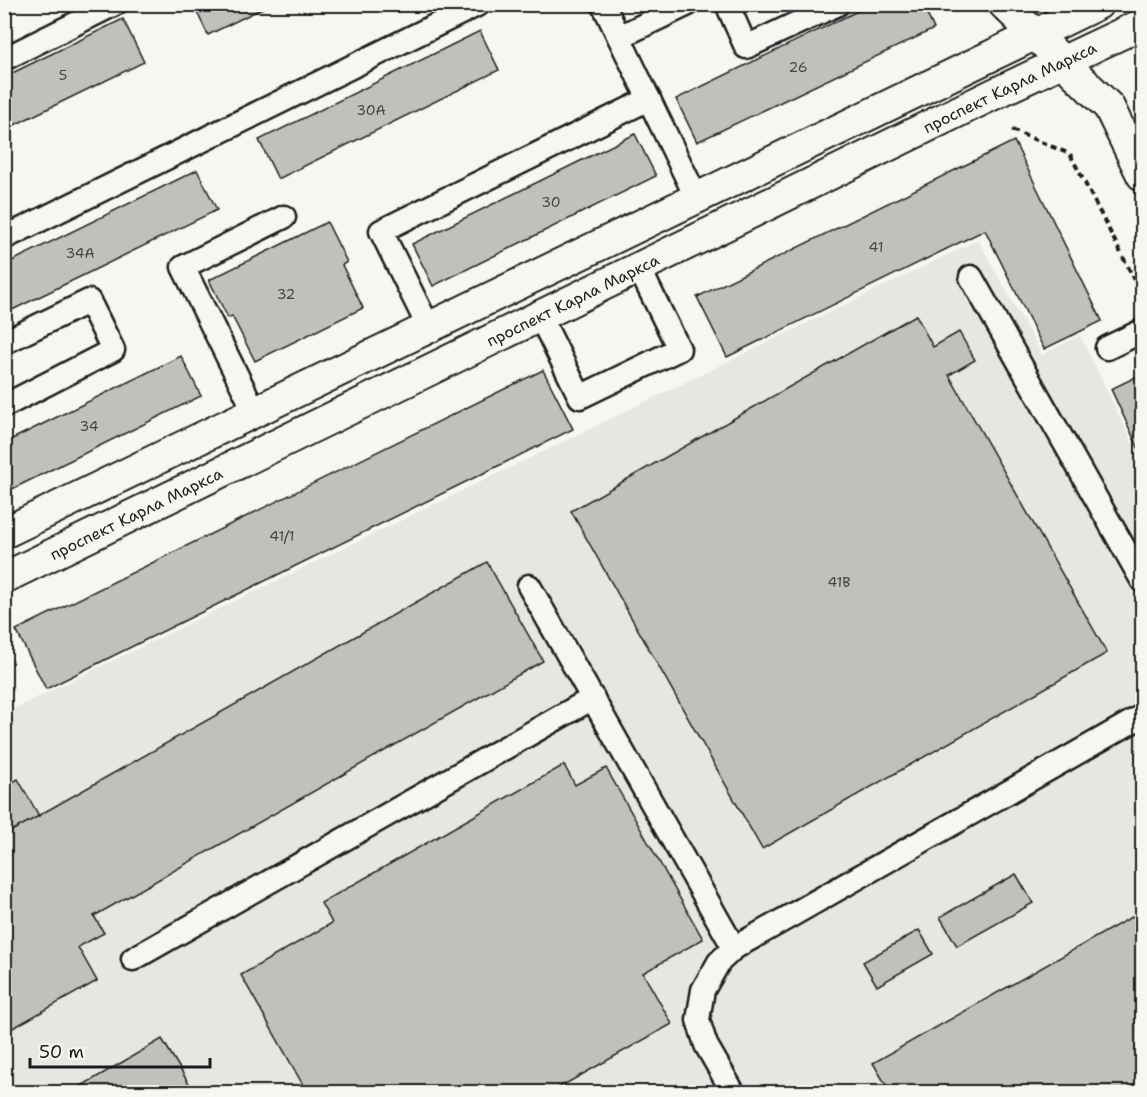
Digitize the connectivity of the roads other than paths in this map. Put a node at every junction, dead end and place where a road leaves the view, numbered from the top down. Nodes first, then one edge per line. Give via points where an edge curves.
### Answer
1 (115, 4) edge
2 (479, 4) edge
3 (603, 4) edge
4 (688, 4) edge
5 (726, 4) edge
6 (1004, 4) edge
7 (1098, 4) edge
8 (837, 5) edge
9 (1143, 24) edge
10 (1034, 36) junction
11 (619, 37) junction
12 (4, 59) edge
13 (1063, 62) junction
14 (648, 99) junction
15 (1143, 175) edge
16 (697, 199) junction
17 (285, 217) dead end
18 (4, 238) edge
19 (639, 268) junction
20 (971, 277) dead end
21 (540, 316) junction
22 (429, 328) junction
23 (1143, 331) edge
24 (5, 342) edge
25 (1107, 348) dead end
26 (4, 406) edge
27 (255, 412) junction
28 (4, 532) edge
29 (4, 578) edge
30 (1143, 580) edge
31 (529, 586) dead end
32 (593, 698) junction
33 (1143, 716) edge
34 (734, 948) junction
35 (133, 959) dead end
36 (733, 1092) edge

1 - 12 lane
2 - 18 lane
3 - 11 lane
4 - 11 lane
5 - 8 lane via 746,47
6 - 10 main road
7 - 10 main road
9 - 13 main road, проспект Карла Маркса
10 - 13 main road
10 - 16 main road
11 - 14 lane
13 - 15 main road via 1109,107
13 - 19 main road, проспект Карла Маркса
14 - 16 lane
14 - 22 lane via 381,231
16 - 22 main road
17 - 27 lane via 183,267
19 - 21 main road, проспект Карла Маркса
19 - 21 lane via 679,349 590,393 580,397
20 - 30 lane
21 - 29 main road, проспект Карла Маркса
22 - 27 main road
23 - 25 lane
24 - 26 lane via 89,301 113,350
27 - 28 main road
31 - 32 lane
32 - 34 lane
32 - 35 lane
33 - 34 lane
34 - 36 lane via 719,962 703,990 698,1020 706,1045

